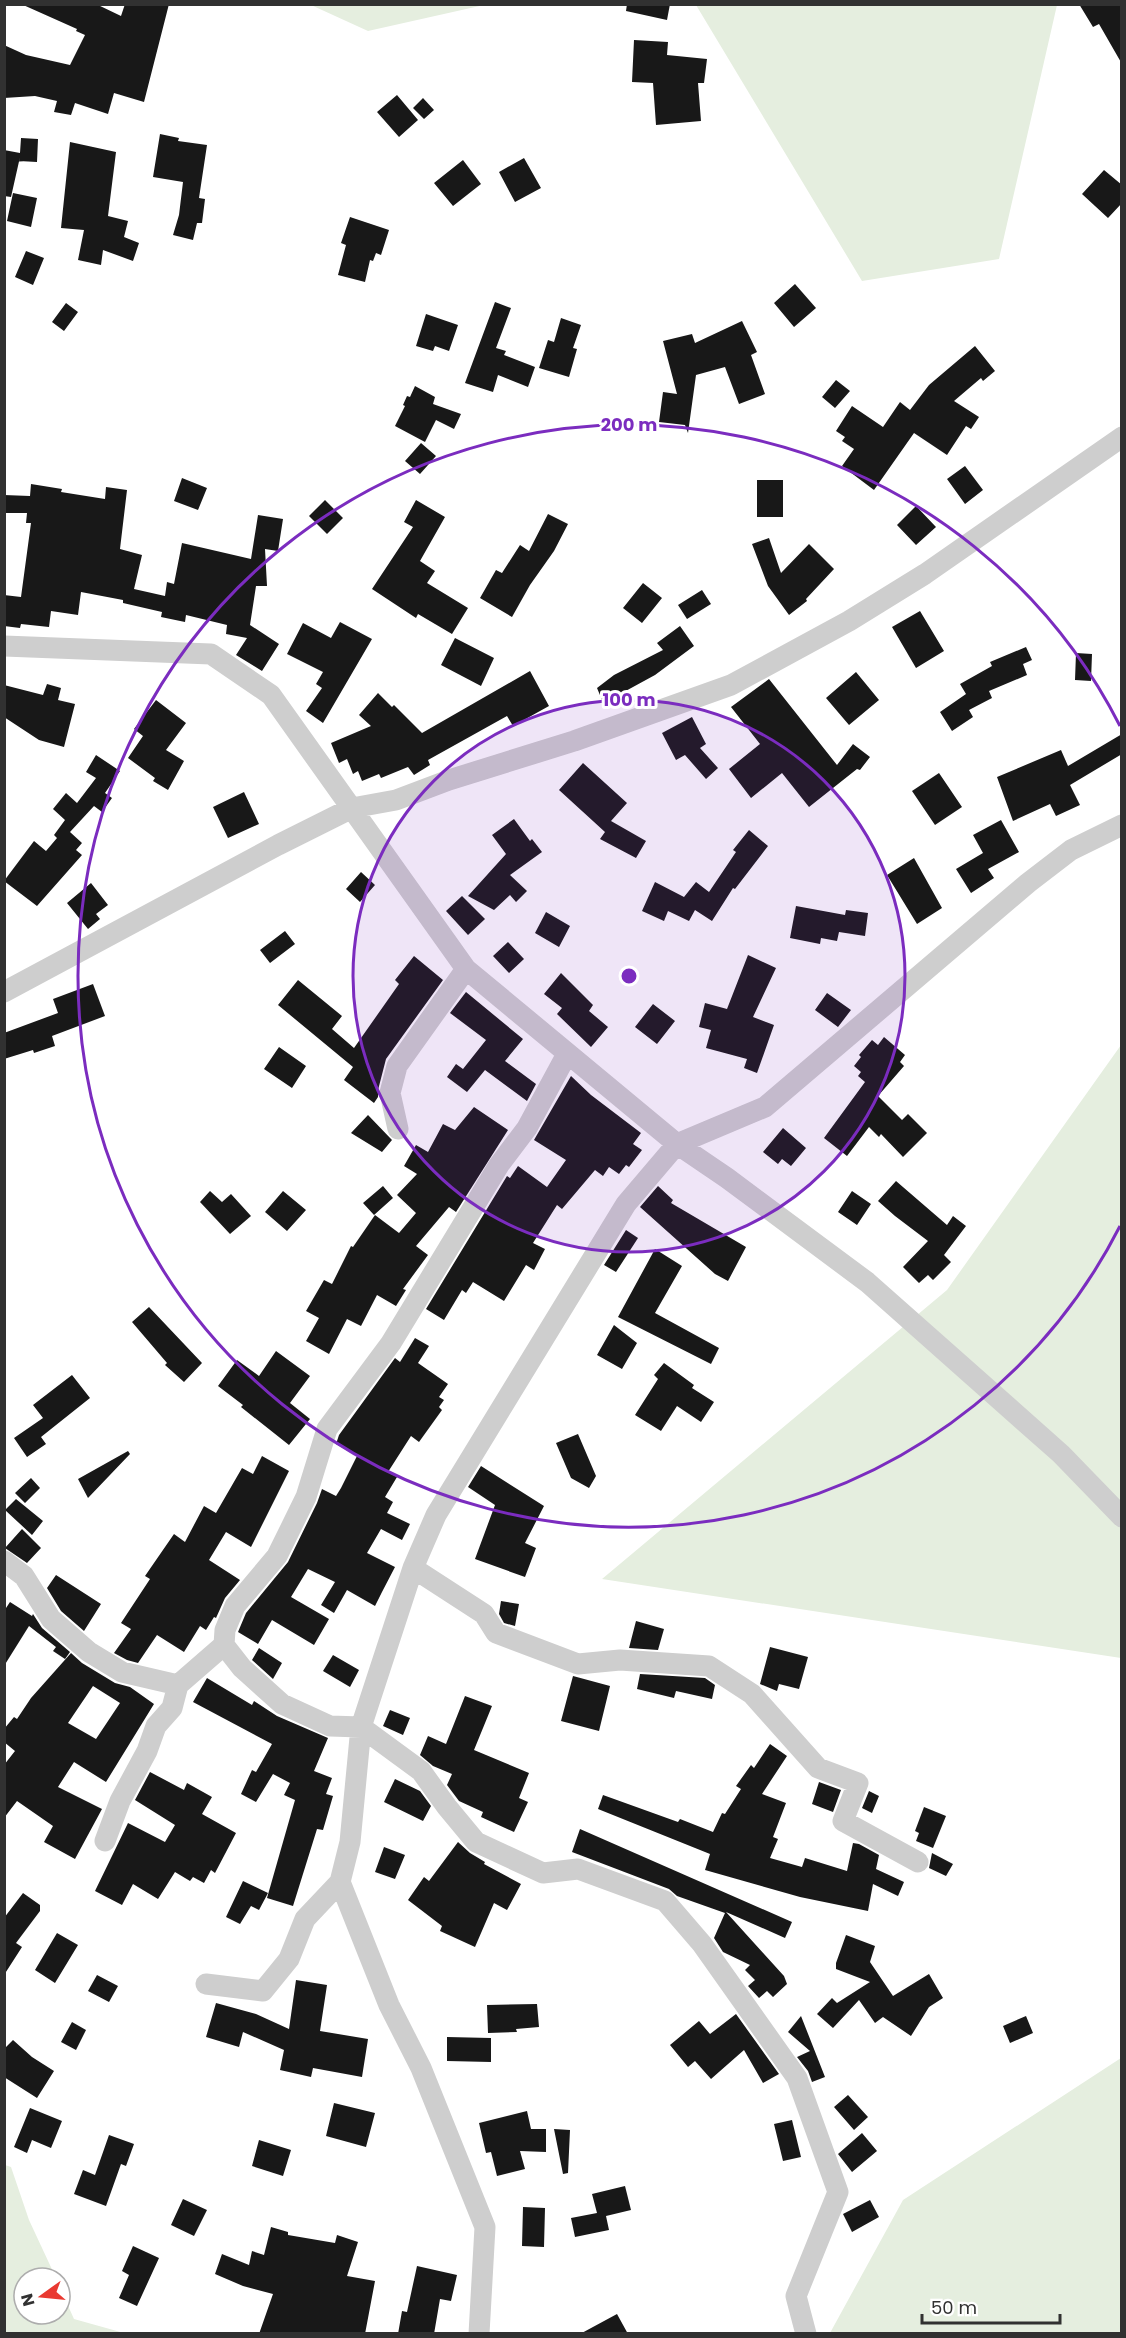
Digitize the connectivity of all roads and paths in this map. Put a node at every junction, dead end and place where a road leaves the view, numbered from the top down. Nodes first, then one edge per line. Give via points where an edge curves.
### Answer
1 (1122, 436) edge
2 (4, 646) edge
3 (352, 808) junction
4 (1122, 825) edge
5 (466, 969) junction
6 (4, 992) edge
7 (567, 1054) junction
8 (398, 1129) dead end
9 (676, 1144) junction
10 (1122, 1517) edge
11 (4, 1561) edge
12 (413, 1568) junction
13 (224, 1645) junction
14 (178, 1685) junction
15 (361, 1727) junction
16 (105, 1841) dead end
17 (918, 1862) dead end
18 (340, 1882) junction
19 (206, 1984) dead end
20 (479, 2334) edge
21 (806, 2334) edge

1 - 3 street via 925,574 849,621 731,685 396,800
2 - 3 street via 211,654 271,695
3 - 5 street
3 - 6 street
4 - 9 street via 1071,850 1028,883 765,1107
5 - 7 street
5 - 8 street via 397,1066 390,1093
7 - 9 street
7 - 13 street via 527,1128 500,1165 391,1343 327,1429 301,1507 277,1556 236,1606 225,1630
9 - 10 street via 867,1282 1061,1455
9 - 12 street via 626,1204 436,1515
11 - 14 street via 24,1576 51,1619 89,1652 122,1672
12 - 15 street
12 - 17 street via 484,1614 496,1633 578,1664 621,1660 709,1666 752,1694 818,1768 858,1783 843,1821
13 - 14 street
13 - 15 street via 242,1668 282,1704 330,1726
14 - 16 street via 172,1708 156,1726
15 - 18 street via 350,1842
15 - 21 street via 421,1771 476,1842 543,1873 578,1869 665,1901 736,1990 797,2078 838,2192 795,2296
18 - 19 street via 305,1919 289,1959 263,1991
18 - 20 street via 485,2227

